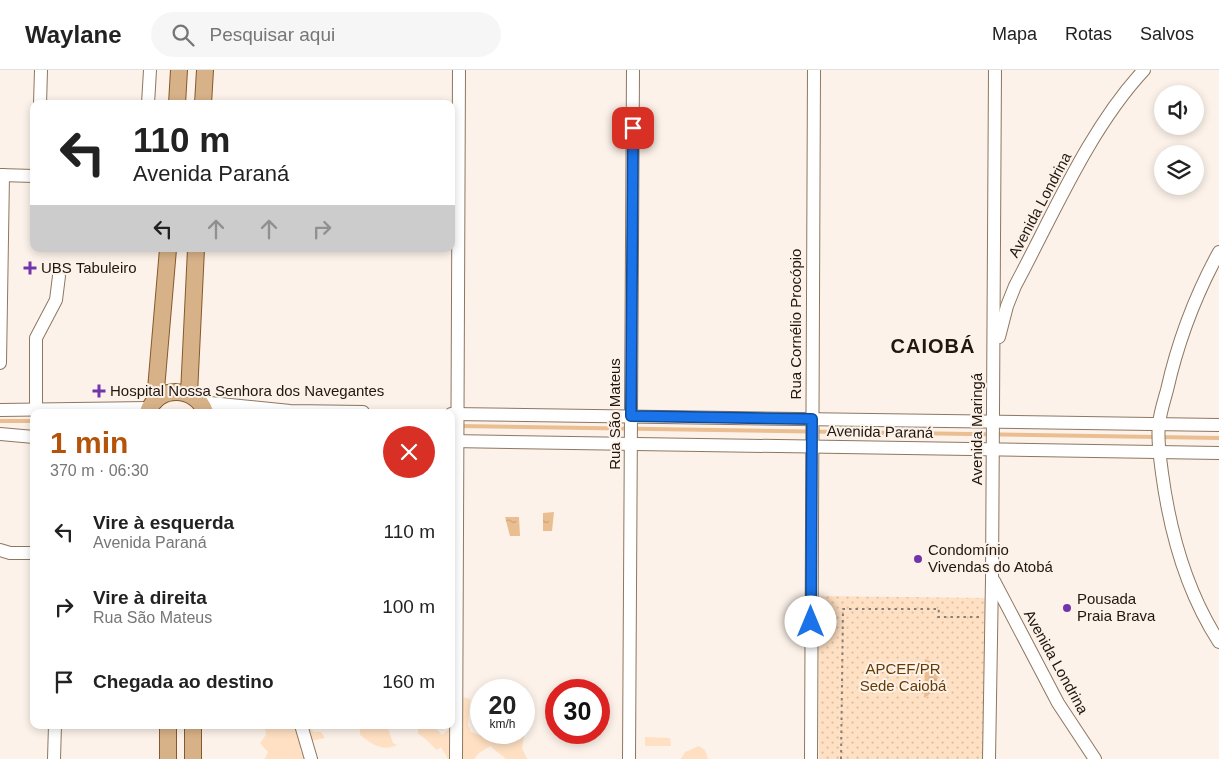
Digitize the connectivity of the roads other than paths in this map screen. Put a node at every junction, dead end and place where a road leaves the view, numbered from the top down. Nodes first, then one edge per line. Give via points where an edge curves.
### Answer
1 (41, 70) edge
2 (150, 70) edge
3 (179, 70) edge
4 (205, 70) edge
5 (459, 70) edge
6 (633, 70) edge
7 (814, 70) edge
8 (995, 70) edge
9 (1144, 70) edge
10 (40, 100) edge
11 (148, 100) edge
12 (178, 100) edge
13 (204, 100) edge
14 (1, 175) edge
15 (30, 176) edge
16 (168, 252) edge
17 (196, 252) edge
18 (1219, 252) edge
19 (59, 276) dead end
20 (994, 277) junction
21 (1015, 286) junction
22 (1, 294) edge
23 (0, 363) edge
24 (994, 369) junction
25 (198, 403) edge
26 (150, 407) edge
27 (30, 409) edge
28 (36, 409) joint
29 (259, 409) edge
30 (0, 410) edge
31 (456, 415) edge
32 (631, 419) junction
33 (993, 421) junction
34 (812, 422) junction
35 (1219, 424) edge
36 (1159, 425) junction
37 (0, 434) edge
38 (30, 437) edge
39 (456, 439) edge
40 (631, 440) junction
41 (812, 444) junction
42 (993, 450) junction
43 (1159, 452) junction
44 (1219, 453) edge
45 (0, 550) edge
46 (30, 553) edge
47 (992, 579) junction
48 (1219, 642) edge
49 (55, 729) edge
50 (168, 729) edge
51 (193, 729) edge
52 (302, 729) edge
53 (54, 759) edge
54 (168, 759) edge
55 (193, 759) edge
56 (311, 759) edge
57 (456, 759) edge
58 (629, 759) edge
59 (811, 759) edge
60 (989, 759) edge
61 (1095, 759) edge

1 - 10 street
2 - 11 street
3 - 12 main road
4 - 13 main road
5 - 31 street
6 - 32 street, Rua São Mateus
7 - 34 street, Rua Cornélio Procópio
8 - 20 street, Avenida Maringá
9 - 21 street, Avenida Londrina via 1106,118
14 - 15 street
14 - 22 street
16 - 26 main road
17 - 25 main road
18 - 36 street via 1189,314 1176,352
19 - 28 street via 56,300 36,338
20 - 21 street via 1002,287
20 - 24 street, Avenida Maringá
21 - 24 street, Avenida Londrina via 1001,329
22 - 23 street
24 - 33 street, Avenida Maringá
25 - 26 main road via 170,392
25 - 29 street
26 - 28 street
27 - 30 street
31 - 32 street, Avenida Paraná
31 - 39 street
32 - 34 street, Avenida Paraná
32 - 40 street, Rua São Mateus
33 - 34 street, Avenida Paraná
33 - 36 street, Avenida Paraná
33 - 42 street, Avenida Maringá
34 - 41 street, Rua Cornélio Procópio
35 - 36 street, Avenida Paraná
36 - 43 street
37 - 38 street
39 - 40 street, Avenida Paraná
39 - 57 street
40 - 41 street, Avenida Paraná
40 - 58 street, Rua São Mateus
41 - 42 street, Avenida Paraná
41 - 59 street, Rua Cornélio Procópio
42 - 43 street, Avenida Paraná
42 - 47 street, Avenida Maringá
43 - 44 street, Avenida Paraná
43 - 48 street via 1182,566 1198,605
45 - 46 street
47 - 60 street, Avenida Maringá
47 - 61 street, Avenida Londrina via 1058,703
49 - 53 street
50 - 54 main road
51 - 55 main road
52 - 56 street

